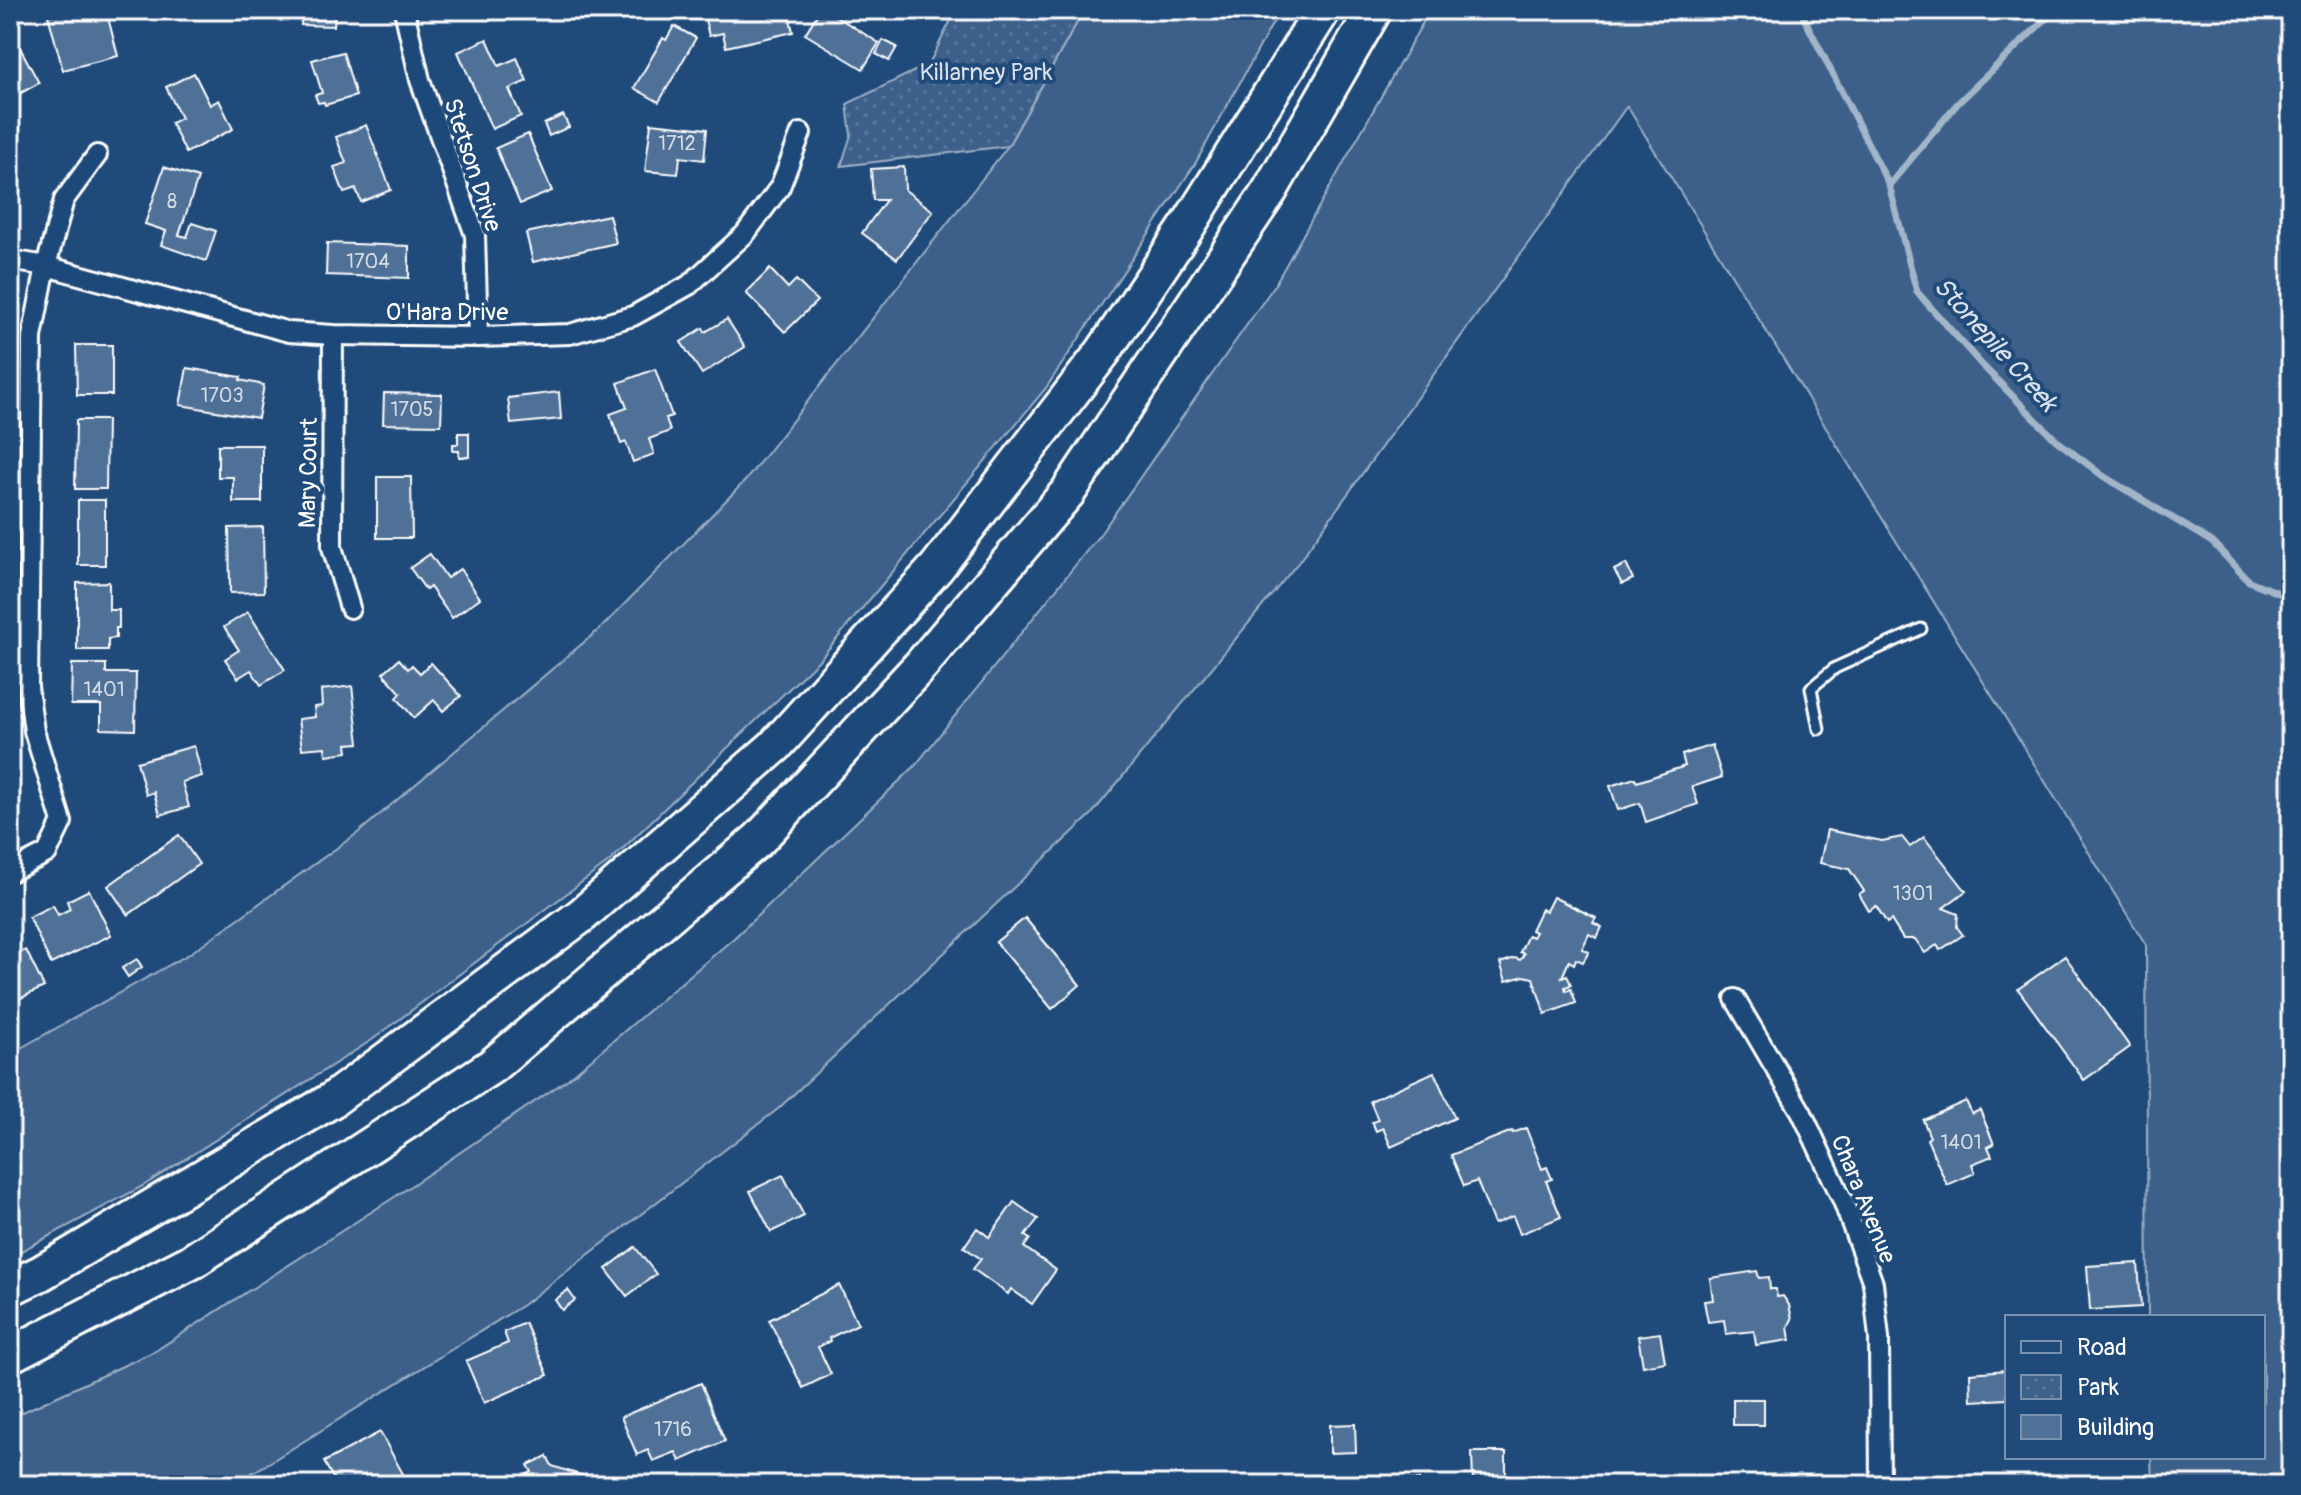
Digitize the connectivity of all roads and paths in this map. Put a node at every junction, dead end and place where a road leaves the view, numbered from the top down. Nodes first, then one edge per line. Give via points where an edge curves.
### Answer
1 (404, 10) edge
2 (1304, 10) edge
3 (1323, 10) edge
4 (1374, 10) edge
5 (801, 133) dead end
6 (97, 155) dead end
7 (1187, 227) junction
8 (10, 260) edge
9 (46, 266) junction
10 (333, 335) junction
11 (478, 337) junction
12 (350, 608) dead end
13 (1921, 629) dead end
14 (1819, 729) dead end
15 (10, 872) edge
16 (1735, 999) dead end
17 (10, 1288) edge
18 (10, 1355) edge
19 (1880, 1485) edge

1 - 11 street, Stetson Drive via 420,80 475,235
2 - 7 highway
3 - 7 highway
4 - 18 highway via 1269,192 1068,492 921,665 759,839 492,1066 191,1262
5 - 11 street, O'Hara Drive via 780,187 745,234 689,285 633,316 570,334
6 - 9 street via 64,200
7 - 17 highway via 1103,352 937,567 775,746 582,915 332,1100
8 - 9 street, O'Hara Drive
9 - 10 street, O'Hara Drive via 289,332
9 - 15 street via 32,337 28,687 34,731 62,822 47,853
10 - 11 street, O'Hara Drive
10 - 12 street, Mary Court via 332,547
13 - 14 lane via 1835,668 1811,688
16 - 19 street, Chara Avenue via 1802,1113 1873,1283 1879,1338

